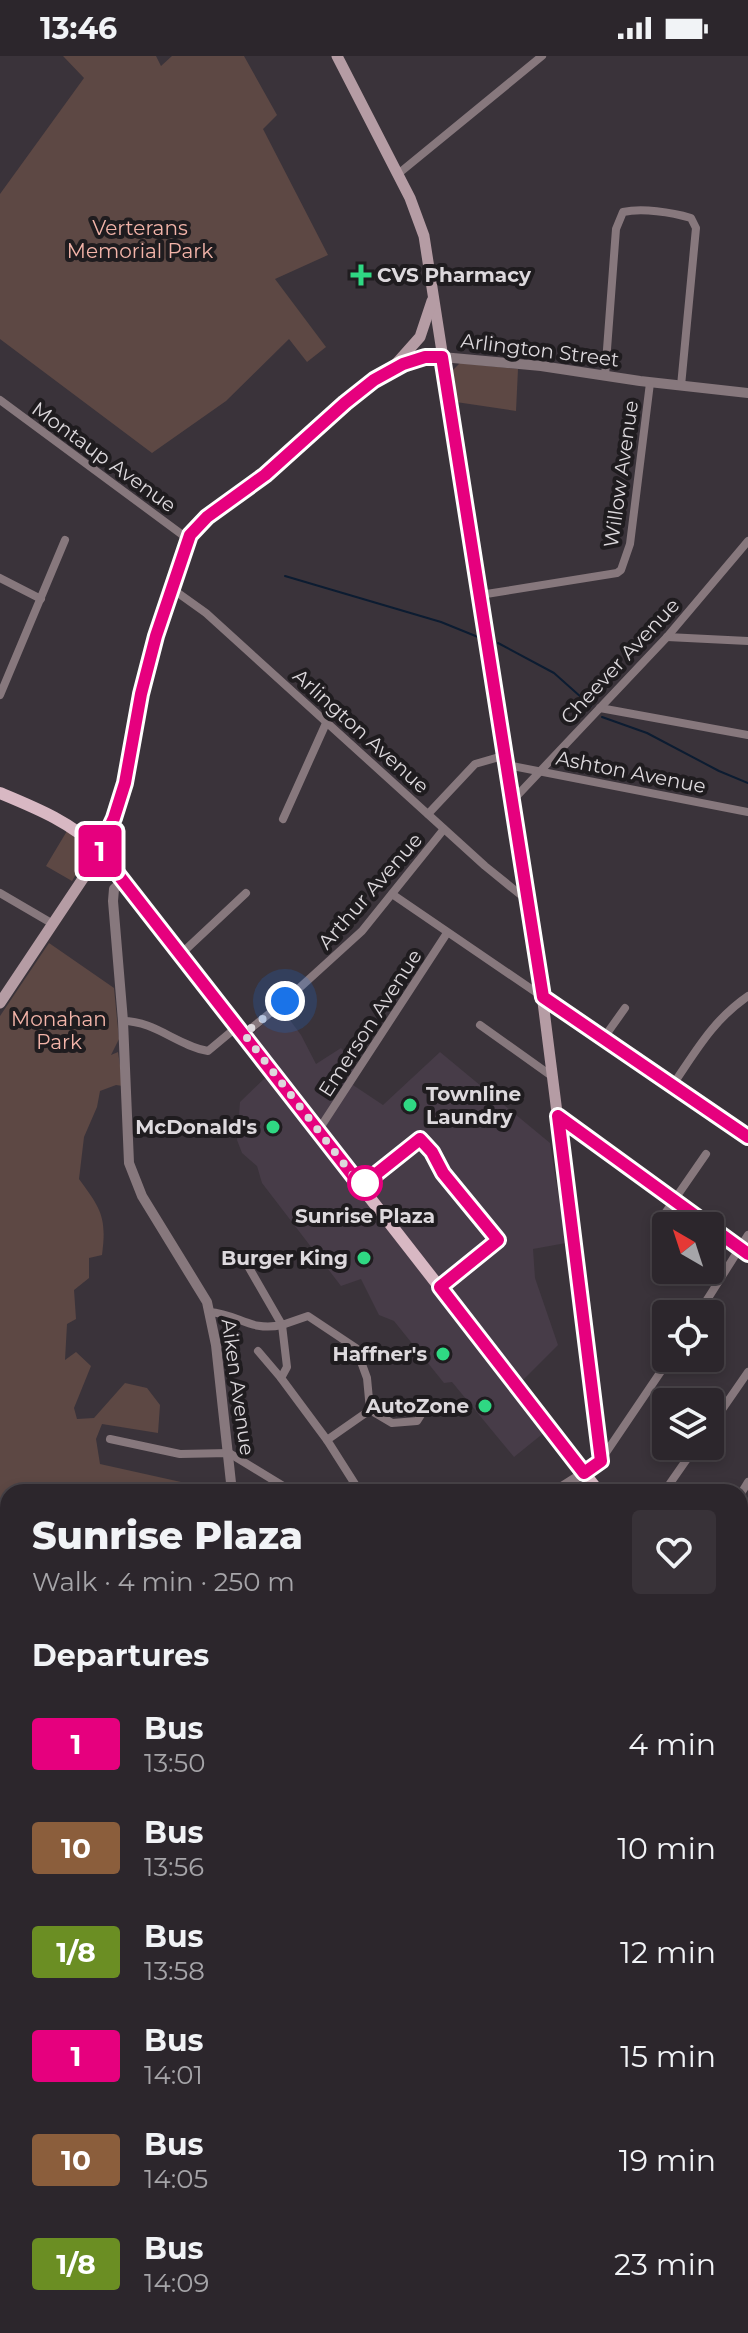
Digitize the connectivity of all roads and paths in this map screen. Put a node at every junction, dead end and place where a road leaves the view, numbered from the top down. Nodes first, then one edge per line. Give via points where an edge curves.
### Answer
1 (337, 56) edge
2 (542, 56) edge
3 (398, 174) junction
4 (433, 296) junction
5 (442, 357) junction
6 (390, 370) junction
7 (605, 376) junction
8 (650, 383) junction
9 (681, 386) junction
10 (748, 393) edge
11 (0, 400) edge
12 (188, 539) junction
13 (65, 540) dead end
14 (748, 541) edge
15 (0, 578) edge
16 (171, 588) junction
17 (480, 595) junction
18 (41, 599) junction
19 (667, 637) junction
20 (748, 641) edge
21 (0, 694) edge
22 (600, 708) junction
23 (327, 721) junction
24 (748, 735) edge
25 (507, 760) junction
26 (540, 771) junction
27 (0, 793) edge
28 (513, 800) junction
29 (748, 812) edge
30 (428, 814) junction
31 (283, 819) dead end
32 (444, 829) junction
33 (99, 850) junction
34 (124, 880) junction
35 (0, 893) edge
36 (246, 893) dead end
37 (392, 894) junction
38 (528, 900) junction
39 (53, 924) junction
40 (447, 933) junction
41 (182, 953) junction
42 (748, 996) edge
43 (543, 997) junction
44 (0, 1002) edge
45 (625, 1008) dead end
46 (123, 1021) junction
47 (480, 1025) dead end
48 (241, 1030) junction
49 (603, 1039) junction
50 (553, 1077) junction
51 (672, 1086) junction
52 (558, 1116) junction
53 (318, 1131) junction
54 (748, 1137) edge
55 (706, 1154) dead end
56 (674, 1199) junction
57 (666, 1212) edge
58 (748, 1235) edge
59 (744, 1250) edge
60 (248, 1266) dead end
61 (708, 1300) edge
62 (209, 1312) junction
63 (282, 1325) junction
64 (258, 1351) dead end
65 (661, 1372) edge
66 (748, 1372) edge
67 (281, 1378) junction
68 (426, 1407) dead end
69 (724, 1407) edge
70 (370, 1410) junction
71 (110, 1439) dead end
72 (327, 1440) junction
73 (229, 1453) junction
74 (686, 1460) edge
75 (601, 1461) junction
76 (584, 1473) junction
77 (231, 1484) edge
78 (280, 1484) edge
79 (355, 1484) edge
80 (567, 1484) edge
81 (593, 1484) edge
82 (670, 1484) edge

1 - 3 main road
2 - 3 street
3 - 4 main road via 424,236
4 - 5 main road
4 - 6 main road via 420,337
5 - 6 main road, Arlington Street
5 - 7 street, Arlington Street
5 - 17 main road
6 - 12 main road, Arlington Street via 207,517
7 - 8 street, Arlington Street
7 - 9 street via 620,215 633,210 682,215 696,228
8 - 9 street, Arlington Street
8 - 17 street, Willow Avenue via 630,544 621,570
9 - 10 street, Arlington Street
11 - 12 street, Montaup Avenue
12 - 16 main road, Arlington Street
13 - 18 street
14 - 19 street, Cheever Avenue
15 - 18 street
16 - 23 street, Arlington Avenue
16 - 33 main road, Arlington Street via 141,694 125,783
17 - 25 main road
18 - 21 street
19 - 20 street
19 - 22 street, Cheever Avenue
22 - 24 street
22 - 26 street, Cheever Avenue
23 - 30 street, Arlington Avenue
23 - 31 street
25 - 26 street, Ashton Avenue
25 - 28 main road
25 - 30 street via 475,764
26 - 28 street, Cheever Avenue
26 - 29 street, Ashton Avenue
27 - 33 main road via 62,820
28 - 38 main road
30 - 32 street, Arlington Avenue
32 - 37 street, Arthur Avenue
32 - 38 street, Arlington Avenue
33 - 34 main road
33 - 39 main road, Arlington Street
34 - 41 main road
34 - 46 street, Aiken Avenue via 114,889 113,901
35 - 39 street
36 - 41 street
37 - 40 street
37 - 48 street, Arthur Avenue via 320,970
38 - 43 main road
39 - 44 main road, Arlington Street
40 - 43 street
40 - 53 street, Emerson Avenue
41 - 48 main road
42 - 51 street via 715,1023
43 - 49 street
43 - 50 main road
45 - 49 street
46 - 48 street, Arthur Avenue via 139,1021 208,1051
46 - 62 street, Aiken Avenue via 129,1163 142,1196
47 - 50 street
48 - 53 main road
49 - 51 street
50 - 52 main road
51 - 54 street
52 - 56 street
52 - 75 main road
53 - 76 main road
55 - 56 street
56 - 57 street
56 - 59 street
58 - 59 street
59 - 61 street
60 - 63 street
62 - 63 street via 264,1329
62 - 73 street, Aiken Avenue
63 - 67 street via 287,1367
63 - 70 street via 308,1316 356,1348 367,1378
64 - 67 street
65 - 75 street
66 - 69 street
67 - 72 street
68 - 70 street via 417,1421 392,1423
70 - 72 street
71 - 73 street via 180,1454
72 - 79 street
73 - 77 street, Aiken Avenue
73 - 78 street
74 - 82 street
75 - 76 main road
76 - 80 street
76 - 81 main road

